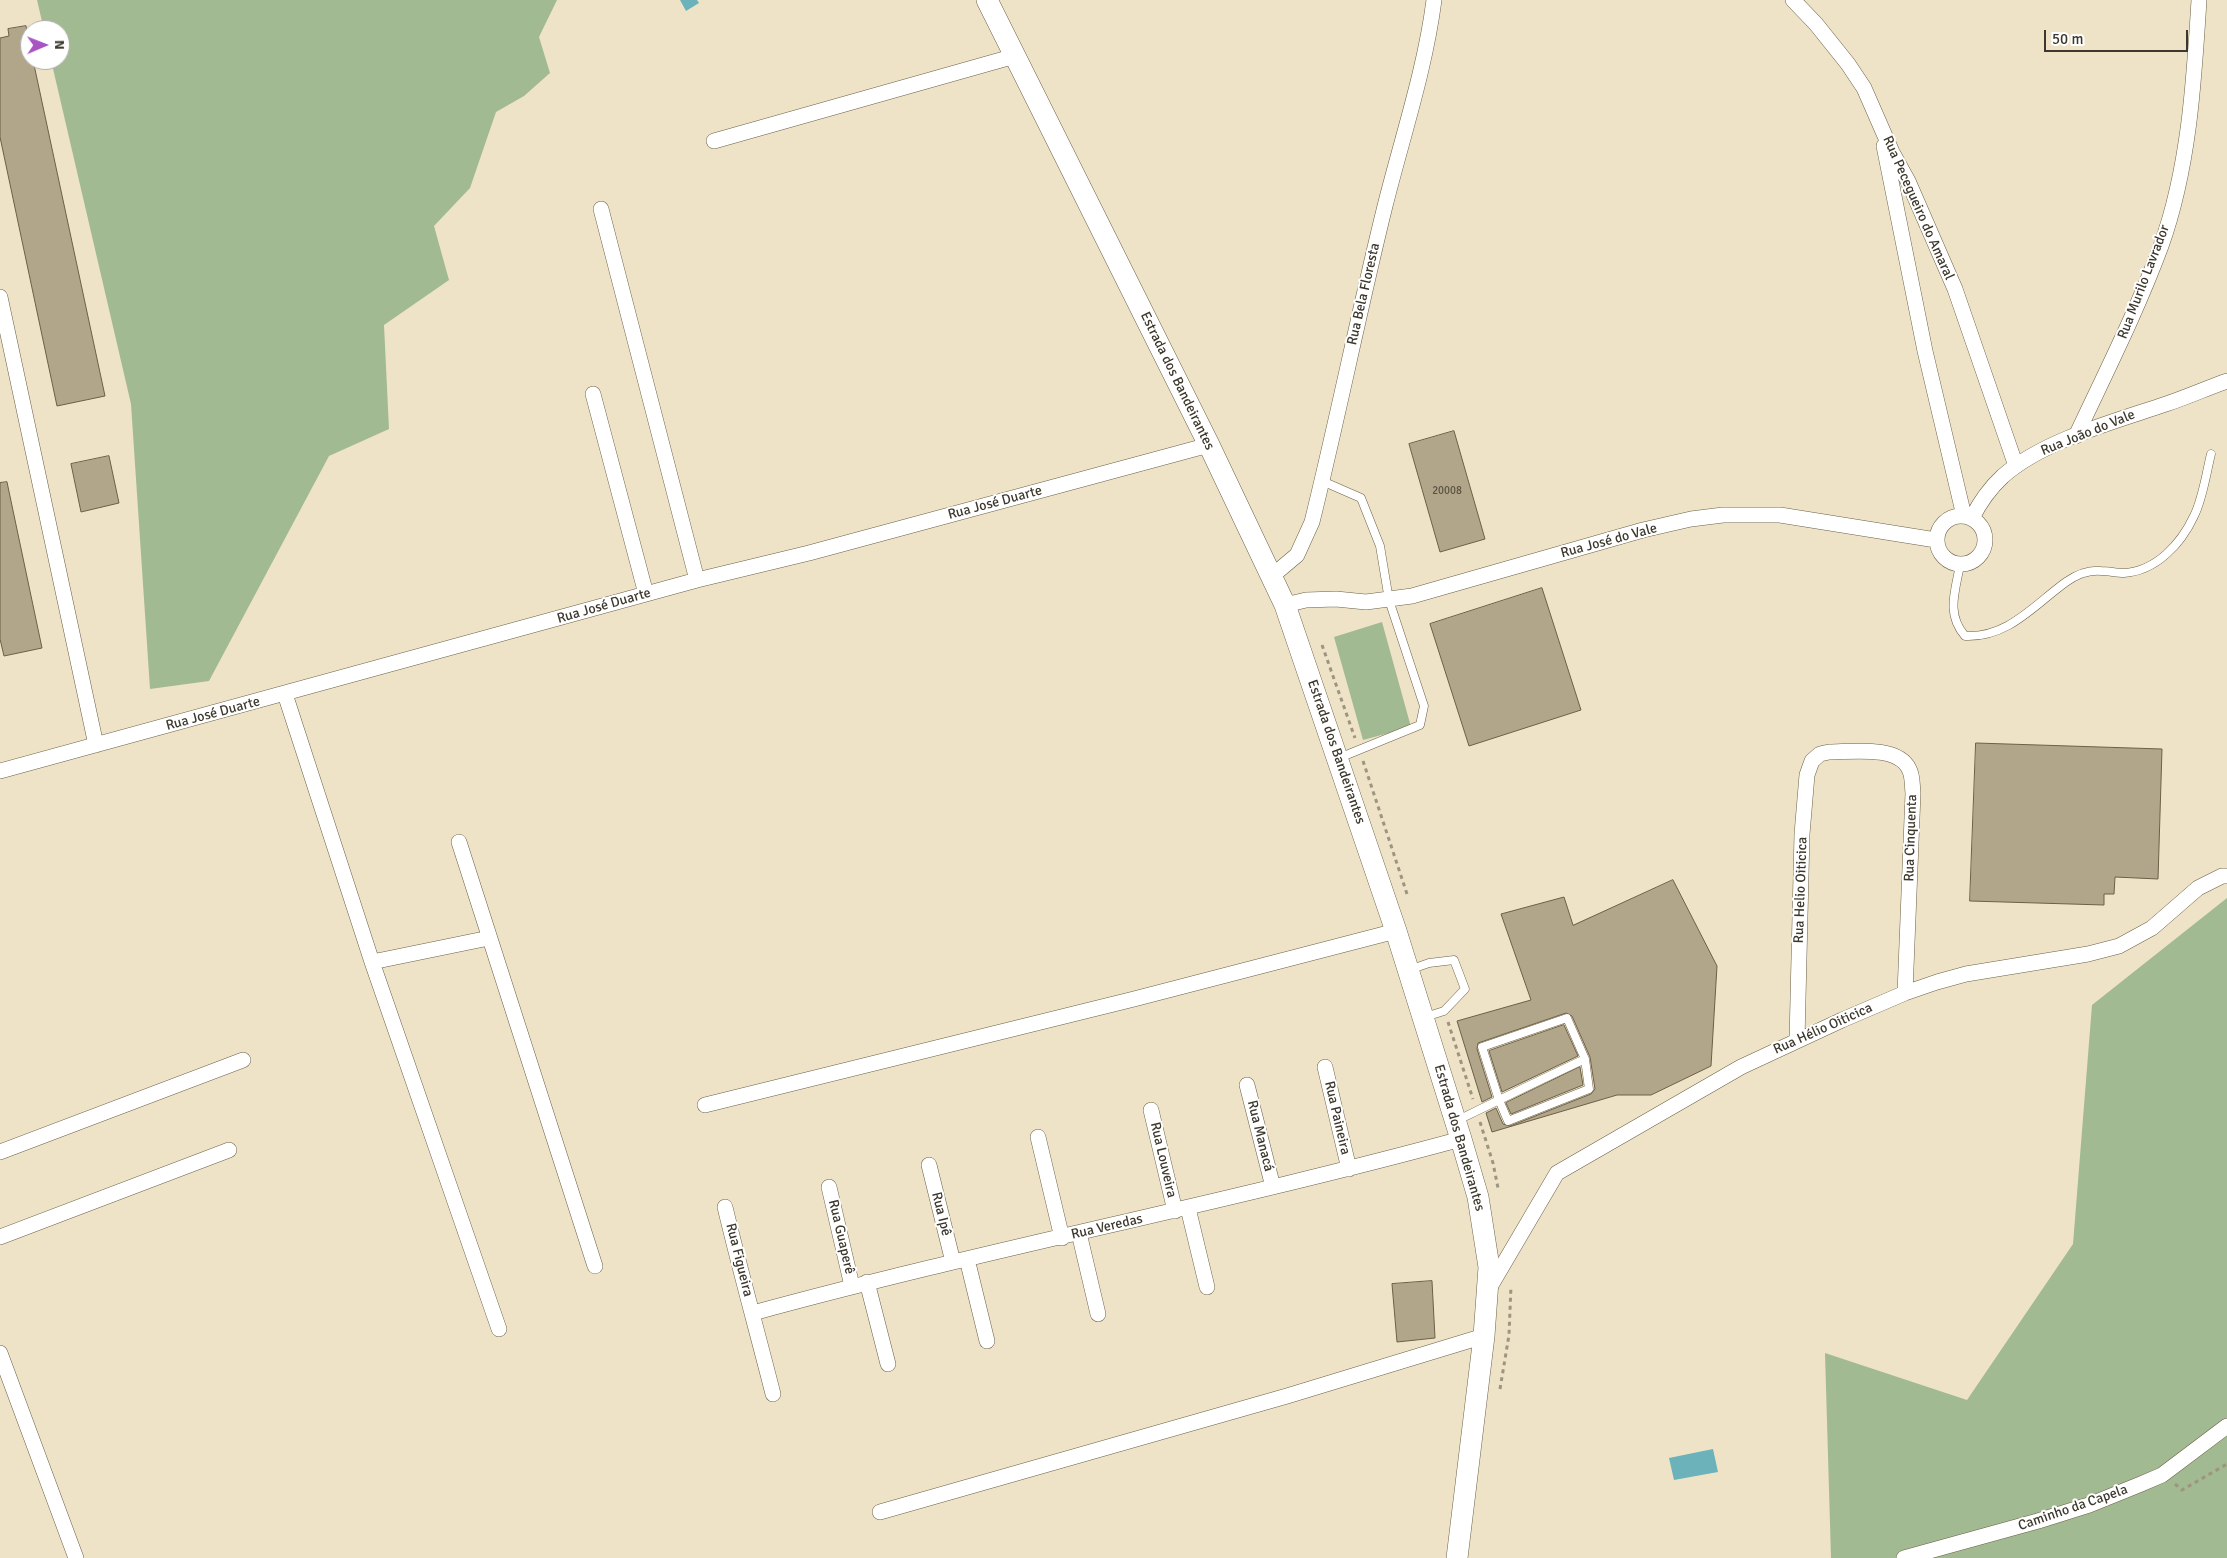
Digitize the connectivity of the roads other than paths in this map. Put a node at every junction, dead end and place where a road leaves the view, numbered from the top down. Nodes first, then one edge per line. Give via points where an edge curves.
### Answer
1 (987, 0) edge
2 (1434, 0) edge
3 (1793, 0) edge
4 (2199, 0) edge
5 (1015, 56) junction
6 (1876, 113) junction
7 (714, 141) dead end
8 (601, 209) dead end
9 (0, 297) edge
10 (2227, 381) edge
11 (593, 394) dead end
12 (2076, 436) junction
13 (1209, 445) junction
14 (2211, 454) dead end
15 (2016, 466) junction
16 (1322, 481) junction
17 (1968, 517) junction
18 (1936, 540) junction
19 (1960, 565) junction
20 (1272, 576) junction
21 (697, 580) junction
22 (646, 594) junction
23 (1389, 600) junction
24 (1285, 605) junction
25 (285, 694) junction
26 (96, 745) junction
27 (1829, 752) joint
28 (1338, 758) junction
29 (0, 771) edge
30 (459, 842) dead end
31 (2227, 876) edge
32 (1396, 931) junction
33 (489, 938) junction
34 (372, 962) junction
35 (1408, 970) junction
36 (1904, 993) junction
37 (1423, 1018) junction
38 (1797, 1040) junction
39 (1585, 1059) junction
40 (243, 1060) dead end
41 (1325, 1067) dead end
42 (1247, 1085) dead end
43 (1499, 1100) junction
44 (704, 1105) dead end
45 (1151, 1110) dead end
46 (1458, 1130) junction
47 (1038, 1137) dead end
48 (229, 1150) dead end
49 (0, 1152) edge
50 (929, 1165) dead end
51 (1349, 1168) junction
52 (829, 1187) dead end
53 (1273, 1187) junction
54 (725, 1207) dead end
55 (1181, 1209) junction
56 (1080, 1233) junction
57 (0, 1237) edge
58 (1062, 1238) junction
59 (960, 1261) junction
60 (595, 1266) dead end
61 (860, 1284) junction
62 (1207, 1286) dead end
63 (1488, 1291) junction
64 (753, 1313) junction
65 (1098, 1314) dead end
66 (499, 1330) dead end
67 (1484, 1336) junction
68 (987, 1341) dead end
69 (0, 1354) edge
70 (888, 1364) dead end
71 (773, 1394) dead end
72 (2227, 1426) edge
73 (880, 1512) dead end
74 (76, 1558) edge
75 (1457, 1558) edge
76 (1904, 1558) edge

1 - 5 main road, Estrada dos Bandeirantes
2 - 16 street, Rua Bela Floresta
3 - 6 street, Rua Pecegueiro do Amaral via 1848,64
4 - 12 street, Rua Murilo Lavrador via 2194,78 2181,171 2161,245
5 - 7 street
5 - 13 main road, Estrada dos Bandeirantes
6 - 15 street, Rua Pecegueiro do Amaral via 1925,216 1955,289
6 - 17 street via 1925,351
8 - 21 street
9 - 26 street
10 - 12 street, Rua João do Vale
11 - 22 street
12 - 15 street, Rua João do Vale
13 - 20 main road, Estrada dos Bandeirantes
13 - 21 street, Rua José Duarte
14 - 19 lane via 2195,516 2177,544 2155,564 2135,572 2101,570 2081,574 2026,614 1982,637 1965,636 1956,626 1953,616
15 - 17 street, Rua João do Vale via 1991,488
16 - 20 street, Rua Bela Floresta via 1312,522 1298,555
16 - 23 lane via 1361,498 1380,546
17 - 18 street via 1956,516 1941,525
17 - 19 street via 1983,531 1984,546 1976,560
18 - 19 street via 1941,556
18 - 23 street, Rua José do Vale via 1780,515 1723,515 1643,530
20 - 24 main road, Estrada dos Bandeirantes
21 - 22 street, Rua José Duarte
22 - 25 street, Rua José Duarte
23 - 24 street, Rua José do Vale via 1306,600
23 - 28 lane via 1424,706 1420,725
24 - 28 main road, Estrada dos Bandeirantes
25 - 26 street, Rua José Duarte
25 - 34 street
26 - 29 street, Rua José Duarte
27 - 36 street, Rua Cinquenta via 1887,754 1899,757 1910,771 1913,793
27 - 38 street, Rua Helio Oiticica via 1812,761 1807,775 1802,834
28 - 32 main road, Estrada dos Bandeirantes
30 - 33 street
31 - 36 street, Rua Hélio Oiticica via 2198,888 2152,928 2119,946 1966,974
32 - 35 main road, Estrada dos Bandeirantes
32 - 44 street
33 - 34 street
33 - 60 street
34 - 66 street
35 - 37 main road, Estrada dos Bandeirantes
35 - 37 lane via 1454,960 1465,989 1444,1010
36 - 38 street, Rua Hélio Oiticica
37 - 46 main road, Estrada dos Bandeirantes
38 - 63 street, Rua Hélio Oiticica via 1741,1067 1557,1173
39 - 43 lane
39 - 43 lane via 1589,1088 1508,1120
39 - 43 lane via 1567,1018 1482,1047
40 - 49 street
41 - 51 street, Rua Paineira
42 - 53 street, Rua Manacá
43 - 46 lane
45 - 55 street, Rua Louveira
46 - 51 street, Rua Veredas
46 - 63 main road, Estrada dos Bandeirantes via 1478,1197 1489,1267
47 - 58 street
48 - 57 street
50 - 59 street, Rua Ipê
51 - 53 street, Rua Veredas
52 - 61 street, Rua Guaperê
53 - 55 street, Rua Veredas
54 - 64 street, Rua Figueira
55 - 56 street, Rua Veredas
55 - 62 street, Rua Louveira
56 - 58 street, Rua Veredas
56 - 65 street
58 - 59 street, Rua Veredas
59 - 61 street, Rua Veredas
59 - 68 street, Rua Ipê
61 - 64 street, Rua Veredas
61 - 70 street, Rua Guaperê
63 - 67 main road, Estrada dos Bandeirantes
64 - 71 street, Rua Figueira
67 - 73 street
67 - 75 main road, Estrada dos Bandeirantes
69 - 74 street
72 - 76 street, Caminho da Capela via 2179,1464 2155,1478 2089,1505

